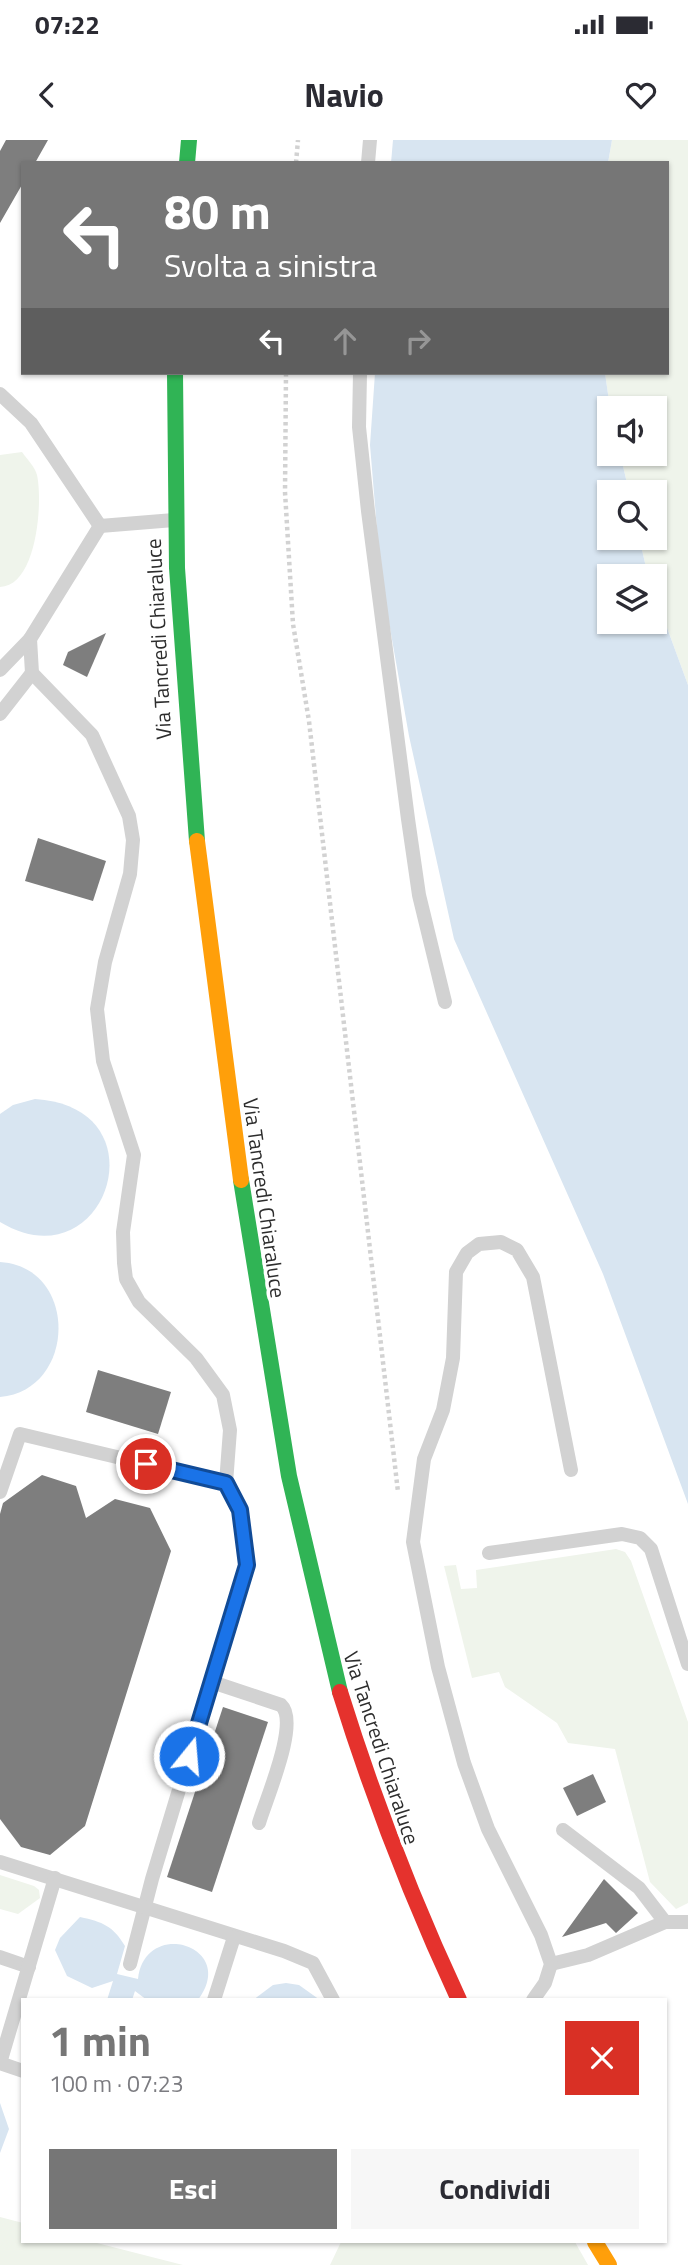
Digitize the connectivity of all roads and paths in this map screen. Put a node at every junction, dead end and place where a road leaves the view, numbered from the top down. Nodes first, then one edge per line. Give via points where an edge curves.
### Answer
1 (189, 140) edge
2 (298, 140) edge
3 (370, 140) edge
4 (187, 161) edge
5 (296, 161) edge
6 (368, 161) edge
7 (175, 375) edge
8 (286, 375) edge
9 (360, 375) edge
10 (0, 394) edge
11 (174, 520) junction
12 (100, 527) junction
13 (30, 639) junction
14 (0, 670) edge
15 (32, 673) junction
16 (0, 714) edge
17 (445, 1002) dead end
18 (571, 1470) dead end
19 (226, 1483) junction
20 (0, 1492) edge
21 (399, 1500) dead end
22 (489, 1553) dead end
23 (688, 1664) edge
24 (212, 1682) junction
25 (259, 1824) dead end
26 (563, 1830) dead end
27 (0, 1862) edge
28 (55, 1878) junction
29 (144, 1907) junction
30 (665, 1922) junction
31 (688, 1922) edge
32 (234, 1937) junction
33 (0, 1957) edge
34 (130, 1964) dead end
35 (551, 1964) junction
36 (29, 1967) junction
37 (215, 1998) edge
38 (332, 1998) edge
39 (458, 1998) edge
40 (534, 1998) edge
41 (0, 2063) edge
42 (21, 2070) edge
43 (596, 2243) edge
44 (609, 2265) edge

1 - 4 street
2 - 5 path
3 - 6 lane
7 - 11 street, Via Tancredi Chiaraluce
8 - 21 path via 285,492 293,624 309,721
9 - 17 lane via 359,427 368,511 408,819 419,895
10 - 12 lane via 30,423
11 - 12 lane
11 - 39 street, Via Tancredi Chiaraluce via 193,824 254,1278 285,1467 313,1601 353,1740 402,1877
12 - 13 lane
13 - 14 lane
13 - 15 lane
15 - 16 lane
15 - 19 lane via 92,734 129,816 133,840 130,874 97,1009 103,1060 134,1155 123,1232 126,1279 139,1302 196,1358 223,1395 230,1430
18 - 35 lane via 533,1277 517,1250 501,1242 479,1244 467,1253 456,1272 453,1358 443,1410 424,1459 413,1542 438,1667 464,1763 488,1829
19 - 20 lane via 20,1434
19 - 24 lane via 240,1510 247,1565
22 - 23 lane via 622,1534 640,1538 651,1549
24 - 25 lane via 287,1711 285,1742
24 - 29 lane
26 - 30 lane via 639,1888
27 - 28 lane
28 - 29 lane
28 - 36 lane
29 - 32 lane
29 - 34 lane
30 - 31 lane
30 - 35 lane via 588,1955
32 - 37 lane
32 - 38 lane via 313,1963
33 - 36 lane
35 - 40 lane
36 - 41 lane
41 - 42 lane
43 - 44 street

